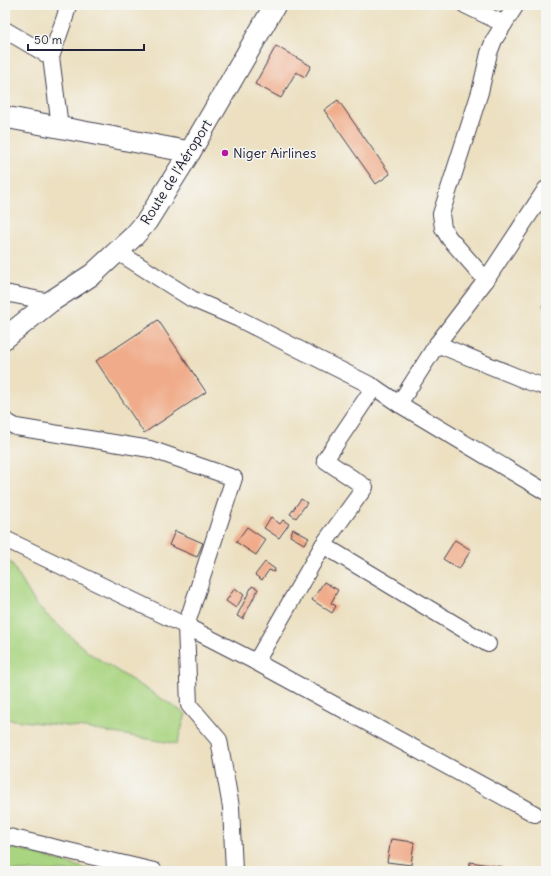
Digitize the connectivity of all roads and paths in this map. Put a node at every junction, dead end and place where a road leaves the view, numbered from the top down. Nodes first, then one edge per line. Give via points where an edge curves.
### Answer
1 (68, 5) edge
2 (276, 5) edge
3 (465, 5) edge
4 (516, 5) edge
5 (504, 24) junction
6 (5, 30) edge
7 (51, 57) junction
8 (5, 117) edge
9 (60, 127) junction
10 (190, 152) junction
11 (546, 189) edge
12 (118, 252) junction
13 (486, 280) junction
14 (5, 293) edge
15 (50, 302) junction
16 (5, 338) edge
17 (437, 344) junction
18 (374, 387) junction
19 (546, 387) edge
20 (399, 404) junction
21 (5, 421) edge
22 (546, 492) edge
23 (5, 539) edge
24 (323, 545) junction
25 (186, 626) junction
26 (488, 644) dead end
27 (256, 662) junction
28 (535, 814) dead end
29 (5, 836) edge
30 (154, 871) edge
31 (234, 871) edge

1 - 7 street
2 - 10 street, Route de l'Aéroport
3 - 5 street
4 - 5 street
5 - 13 street via 489,53 480,92 441,214 442,228
6 - 7 street
7 - 9 street
8 - 9 street
9 - 10 street
10 - 12 street, Route de l'Aéroport via 147,221
11 - 13 street
12 - 15 street, Route de l'Aéroport via 93,274
12 - 18 street via 192,299 239,319
13 - 17 street
14 - 15 street
15 - 16 street, Route de l'Aéroport
17 - 19 street
17 - 20 street
18 - 20 street
18 - 24 street via 325,460 365,487
20 - 22 street
21 - 25 street via 16,427 150,449 234,478
23 - 25 street
24 - 26 street
24 - 27 street
25 - 27 street
25 - 31 street via 189,705 219,740 231,807
27 - 28 street
29 - 30 street

